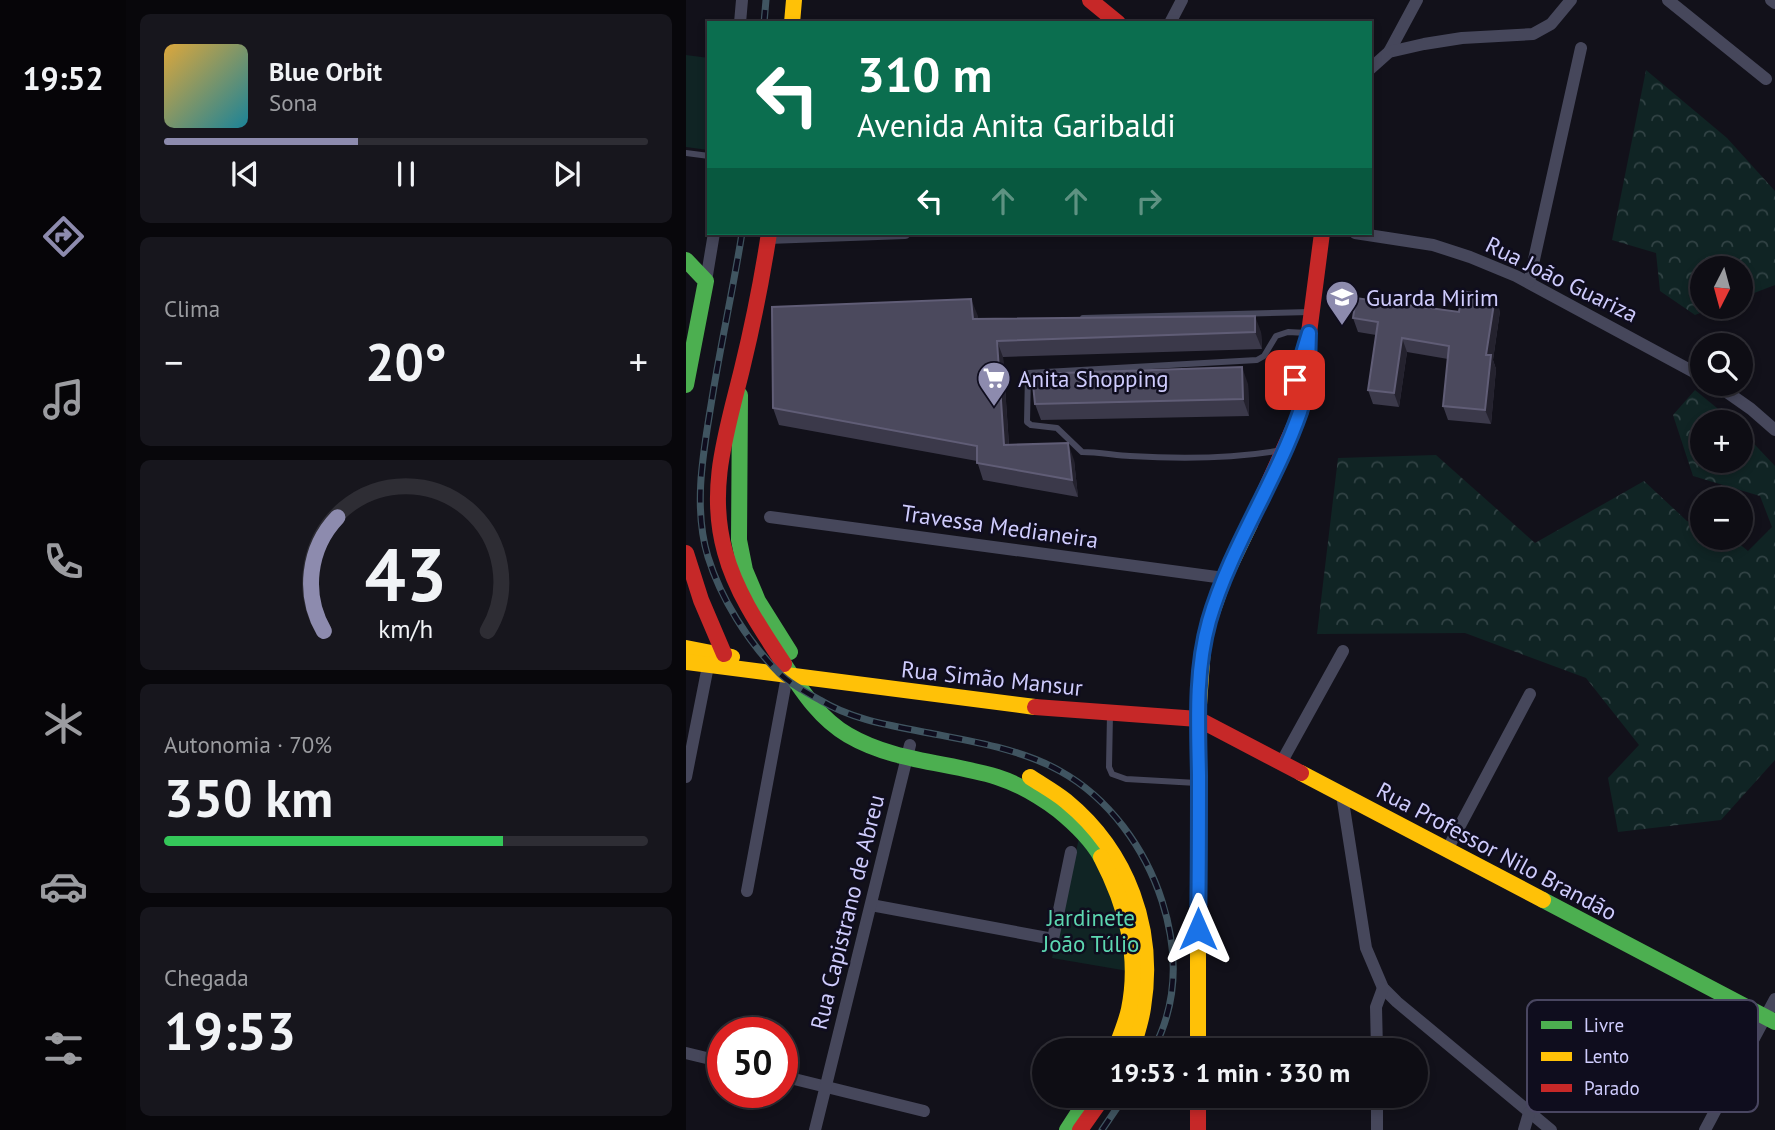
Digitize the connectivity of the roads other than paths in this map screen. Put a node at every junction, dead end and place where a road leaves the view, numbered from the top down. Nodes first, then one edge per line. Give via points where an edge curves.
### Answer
1 (742, 0) edge
2 (794, 0) edge
3 (1090, 0) edge
4 (1182, 0) edge
5 (1417, 0) edge
6 (1571, 0) edge
7 (1668, 0) edge
8 (740, 21) edge
9 (792, 21) edge
10 (1112, 21) edge
11 (1171, 21) edge
12 (1581, 48) dead end
13 (1389, 52) junction
14 (1372, 67) edge
15 (1766, 79) dead end
16 (686, 152) edge
17 (707, 156) edge
18 (714, 235) edge
19 (810, 235) edge
20 (1322, 235) edge
21 (1367, 235) edge
22 (769, 236) edge
23 (686, 260) edge
24 (706, 281) junction
25 (1529, 282) junction
26 (1312, 312) junction
27 (1072, 318) edge
28 (1309, 333) junction
29 (1690, 370) edge
30 (740, 374) junction
31 (686, 385) edge
32 (1732, 396) edge
33 (1775, 430) edge
34 (1284, 450) junction
35 (770, 517) dead end
36 (686, 553) edge
37 (1224, 578) junction
38 (769, 641) junction
39 (686, 648) edge
40 (1343, 651) dead end
41 (724, 654) junction
42 (686, 662) edge
43 (708, 666) junction
44 (756, 666) junction
45 (792, 677) junction
46 (1530, 694) dead end
47 (1110, 714) junction
48 (1198, 719) junction
49 (909, 750) junction
50 (1281, 762) junction
51 (686, 777) edge
52 (1199, 783) junction
53 (1342, 795) junction
54 (1447, 850) junction
55 (1071, 852) dead end
56 (747, 891) dead end
57 (871, 905) junction
58 (1383, 988) junction
59 (1775, 999) edge
60 (1734, 1000) edge
61 (1770, 1019) edge
62 (1120, 1038) edge
63 (1135, 1038) edge
64 (1198, 1038) edge
65 (1377, 1038) edge
66 (1758, 1039) edge
67 (686, 1053) edge
68 (707, 1058) edge
69 (798, 1080) edge
70 (825, 1087) junction
71 (1081, 1108) edge
72 (1096, 1108) edge
73 (1198, 1108) edge
74 (1377, 1108) edge
75 (924, 1111) dead end
76 (1527, 1111) edge
77 (1716, 1112) edge
78 (1529, 1113) joint
79 (815, 1130) edge
80 (1067, 1130) edge
81 (1080, 1130) edge
82 (1198, 1130) edge
83 (1377, 1130) edge
84 (1524, 1130) edge
85 (1551, 1130) edge
86 (1705, 1130) edge

1 - 8 street
2 - 9 main road
3 - 10 main road
4 - 11 street
5 - 13 street
6 - 13 street via 1551,24 1533,34 1441,41
7 - 15 street
12 - 25 street
13 - 14 street
16 - 17 lane
18 - 24 street
19 - 22 street
20 - 26 main road
21 - 25 street, Rua João Guariza via 1443,248
22 - 30 main road
23 - 24 main road
24 - 31 main road
25 - 29 street, Rua João Guariza
26 - 27 lane
26 - 28 main road
28 - 34 main road via 1301,411
28 - 34 lane via 1276,336 1257,360 1028,373 1027,422 1057,428 1082,452 1253,456
30 - 38 main road via 718,457 719,522 734,580
30 - 45 main road via 739,540 746,570
32 - 33 street
34 - 37 main road
35 - 37 street, Travessa Medianeira
36 - 41 main road
37 - 48 main road via 1203,647
38 - 44 main road via 769,657
38 - 45 main road
39 - 41 main road, Rua Simão Mansur
40 - 50 street
41 - 44 main road, Rua Simão Mansur
42 - 43 main road, Rua Simão Mansur
43 - 45 main road, Rua Simão Mansur
43 - 51 street
44 - 45 main road, Rua Simão Mansur
45 - 47 main road, Rua Simão Mansur
45 - 49 main road via 841,721
45 - 56 street
46 - 54 street
47 - 48 main road, Rua Simão Mansur
47 - 52 lane via 1112,774 1126,779
48 - 50 main road, Rua Professor Nilo Brandão
48 - 52 main road
49 - 57 street, Rua Capistrano de Abreu
49 - 62 main road via 1019,785 1060,810 1091,841 1125,906 1132,942 1134,977
49 - 63 main road via 996,765 1028,776 1068,801 1107,842 1135,895 1146,951 1145,999
50 - 53 main road, Rua Professor Nilo Brandão
52 - 64 main road
53 - 54 main road, Rua Professor Nilo Brandão
53 - 58 street via 1363,930
54 - 60 main road, Rua Professor Nilo Brandão
55 - 57 street via 1052,939
57 - 70 street, Rua Capistrano de Abreu
58 - 65 street via 1376,1007
58 - 76 street
59 - 61 street
61 - 66 street
67 - 68 street
69 - 70 street
70 - 75 street
70 - 79 street, Rua Capistrano de Abreu
71 - 80 main road
72 - 81 main road
73 - 82 main road
74 - 83 street
77 - 86 street
78 - 84 street
78 - 85 street

